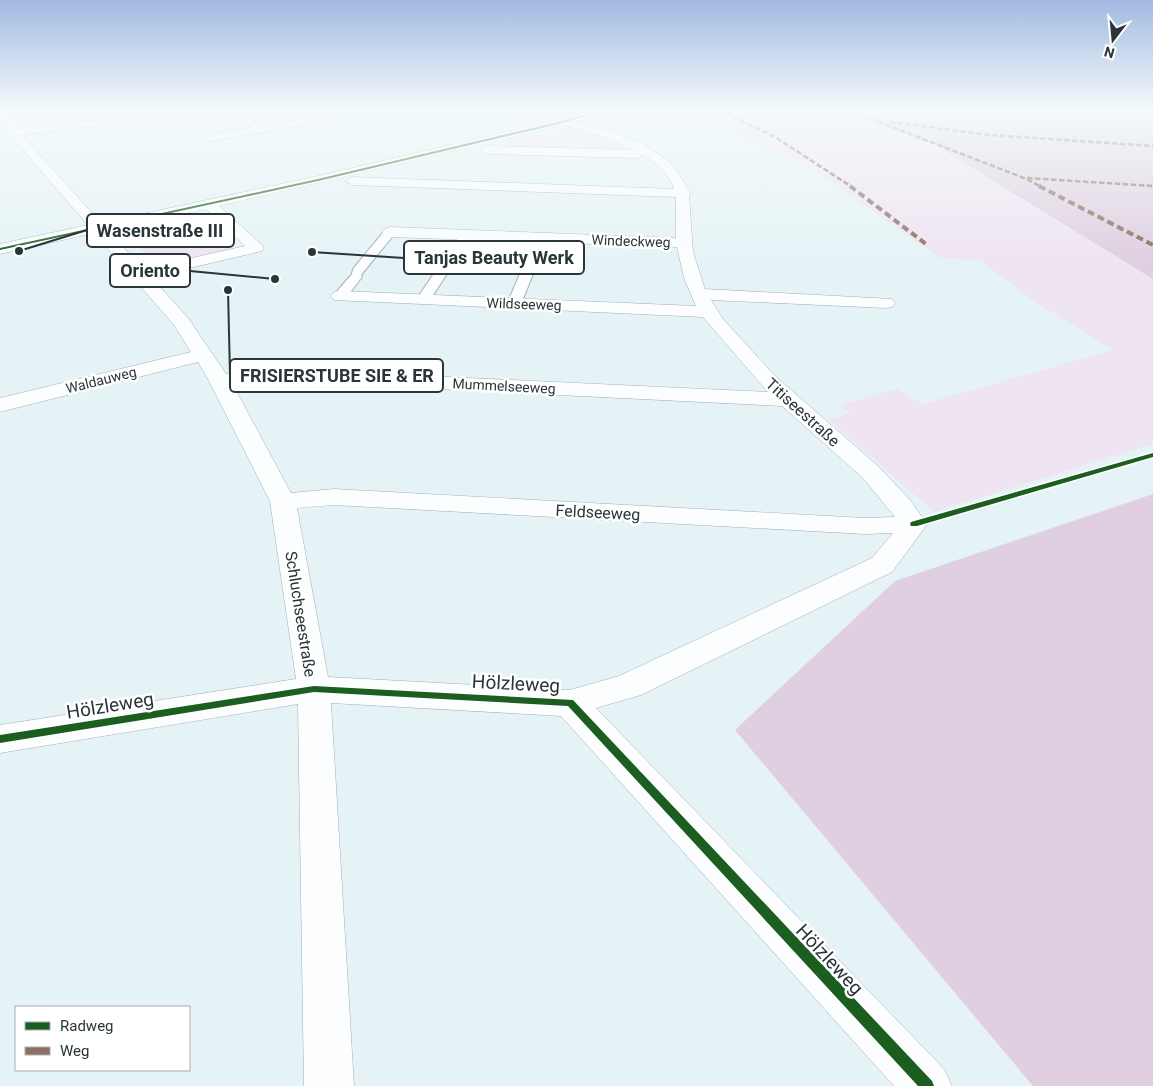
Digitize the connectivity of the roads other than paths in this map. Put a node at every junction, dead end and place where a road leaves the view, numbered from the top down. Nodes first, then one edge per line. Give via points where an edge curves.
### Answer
1 (38, 161) edge
2 (398, 161) edge
3 (659, 161) edge
4 (318, 180) junction
5 (684, 194) junction
6 (209, 204) junction
7 (97, 228) junction
8 (390, 232) joint
9 (466, 236) junction
10 (541, 238) junction
11 (684, 243) junction
12 (0, 249) edge
13 (138, 275) junction
14 (700, 294) junction
15 (340, 296) joint
16 (423, 300) junction
17 (886, 303) dead end
18 (514, 304) junction
19 (708, 312) junction
20 (203, 355) junction
21 (220, 381) junction
22 (788, 400) junction
23 (0, 405) edge
24 (283, 501) junction
25 (914, 524) junction
26 (314, 689) junction
27 (570, 703) junction
28 (0, 739) edge
29 (329, 1086) edge
30 (927, 1086) edge

1 - 7 street, Schluchseestraße
2 - 4 street
3 - 5 street, Titiseestraße via 678,179
4 - 5 street
4 - 6 street
5 - 11 street, Titiseestraße
6 - 7 street
6 - 13 street via 256,248
7 - 12 street
7 - 13 street, Schluchseestraße
8 - 9 street, Windeckweg
8 - 15 lane, Windeckweg
9 - 10 street, Windeckweg
9 - 16 lane
10 - 11 street, Windeckweg
10 - 18 lane
11 - 14 street, Titiseestraße via 690,272
13 - 20 street, Schluchseestraße via 180,322
14 - 17 street
14 - 19 street, Titiseestraße
15 - 16 street, Wildseeweg
16 - 18 street, Wildseeweg
18 - 19 street, Wildseeweg
19 - 22 street, Titiseestraße via 758,372
20 - 21 street, Schluchseestraße
20 - 23 street, Waldauweg
21 - 22 street, Mummelseeweg via 256,374
21 - 24 street, Schluchseestraße
22 - 25 street, Titiseestraße via 857,459 901,504
24 - 25 street, Feldseeweg via 334,497 865,526
24 - 26 street, Schluchseestraße
25 - 27 street, Hölzleweg via 882,565 629,686
26 - 27 street, Hölzleweg
26 - 28 street, Hölzleweg
26 - 29 street, Schluchseestraße
27 - 30 street, Hölzleweg

